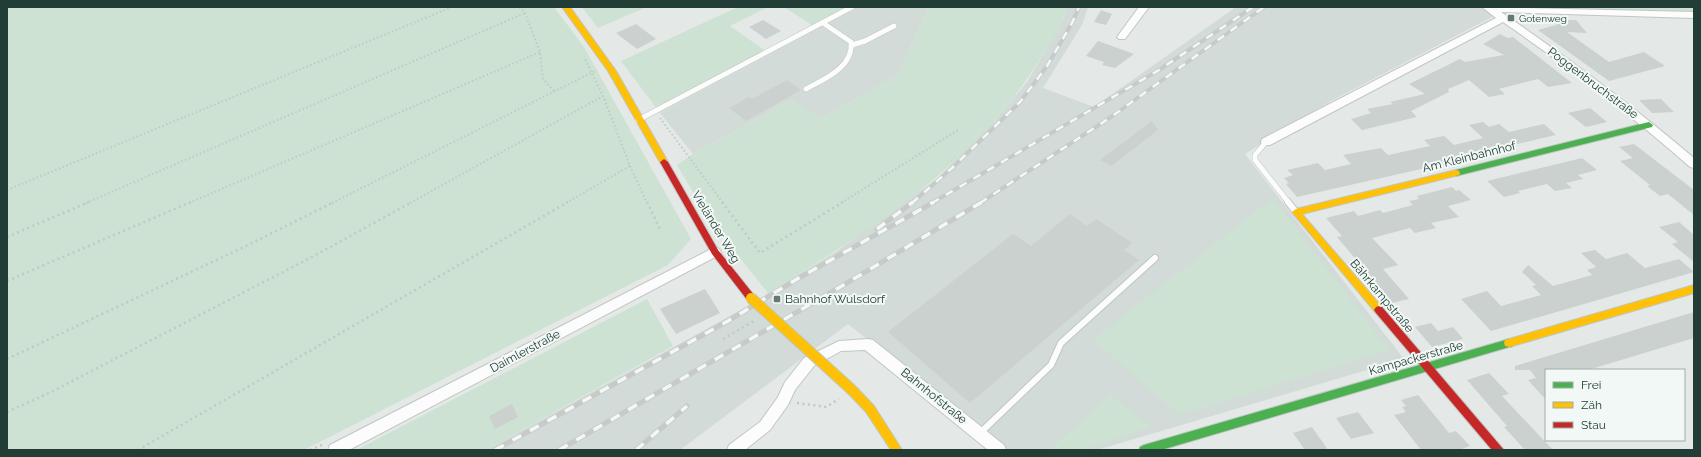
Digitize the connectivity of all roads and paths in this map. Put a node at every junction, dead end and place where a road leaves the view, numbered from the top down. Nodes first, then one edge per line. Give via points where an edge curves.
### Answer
1 (452, 7) edge
2 (519, 7) edge
3 (566, 7) edge
4 (852, 7) edge
5 (1144, 7) edge
6 (1489, 8) edge
7 (525, 13) junction
8 (1694, 15) edge
9 (1503, 18) junction
10 (823, 23) junction
11 (894, 26) dead end
12 (1122, 37) dead end
13 (590, 39) junction
14 (852, 45) junction
15 (540, 52) junction
16 (608, 65) junction
17 (591, 73) junction
18 (806, 89) dead end
19 (555, 92) junction
20 (603, 96) junction
21 (655, 111) junction
22 (638, 120) junction
23 (1649, 125) junction
24 (958, 130) dead end
25 (1266, 142) joint
26 (1694, 164) edge
27 (630, 166) junction
28 (7, 190) edge
29 (1296, 212) junction
30 (660, 229) dead end
31 (7, 237) edge
32 (715, 252) junction
33 (1155, 258) dead end
34 (7, 281) edge
35 (1694, 290) edge
36 (751, 323) dead end
37 (723, 339) dead end
38 (7, 359) edge
39 (1426, 367) junction
40 (852, 390) junction
41 (783, 401) junction
42 (7, 412) edge
43 (980, 433) junction
44 (138, 450) edge
45 (334, 450) edge
46 (734, 450) edge
47 (897, 450) edge
48 (999, 450) edge
49 (1144, 450) edge
50 (1499, 450) edge

1 - 28 path
2 - 7 path
3 - 13 street, Vieländer Weg
4 - 10 lane
5 - 12 street
6 - 8 street
6 - 9 street, Poggenbruchstraße
7 - 15 path
7 - 31 path
9 - 23 street, Poggenbruchstraße via 1574,67
9 - 25 street
10 - 14 lane
10 - 21 lane
11 - 14 lane
13 - 16 street, Vieländer Weg
13 - 17 path via 579,49
14 - 18 lane via 846,62 838,72
15 - 19 path via 543,79
15 - 34 path
16 - 17 path
16 - 22 street, Vieländer Weg
17 - 19 path
17 - 20 path
19 - 38 path via 246,246
20 - 27 path
20 - 42 path via 312,257 51,392
21 - 22 lane
21 - 24 path via 760,253
22 - 32 street, Vieländer Weg
23 - 26 street, Poggenbruchstraße
23 - 29 street, Am Kleinbahnhof
25 - 29 lane via 1256,154 1255,160
27 - 30 path
27 - 44 path
29 - 39 street, Bährkampstraße
32 - 40 street, Vieländer Weg, bridge via 743,290
32 - 45 street, Daimlerstraße
33 - 43 lane via 1061,343 1051,365
35 - 39 street, Kampackerstraße
36 - 37 path
39 - 49 street, Kampackerstraße
39 - 50 street, Bährkampstraße
40 - 41 path via 826,407
40 - 47 street, Vieländer Weg via 870,409
41 - 43 street, Bahnhofstraße via 790,386 809,362 839,346 868,344
41 - 46 street via 765,426
43 - 48 street, Bahnhofstraße

